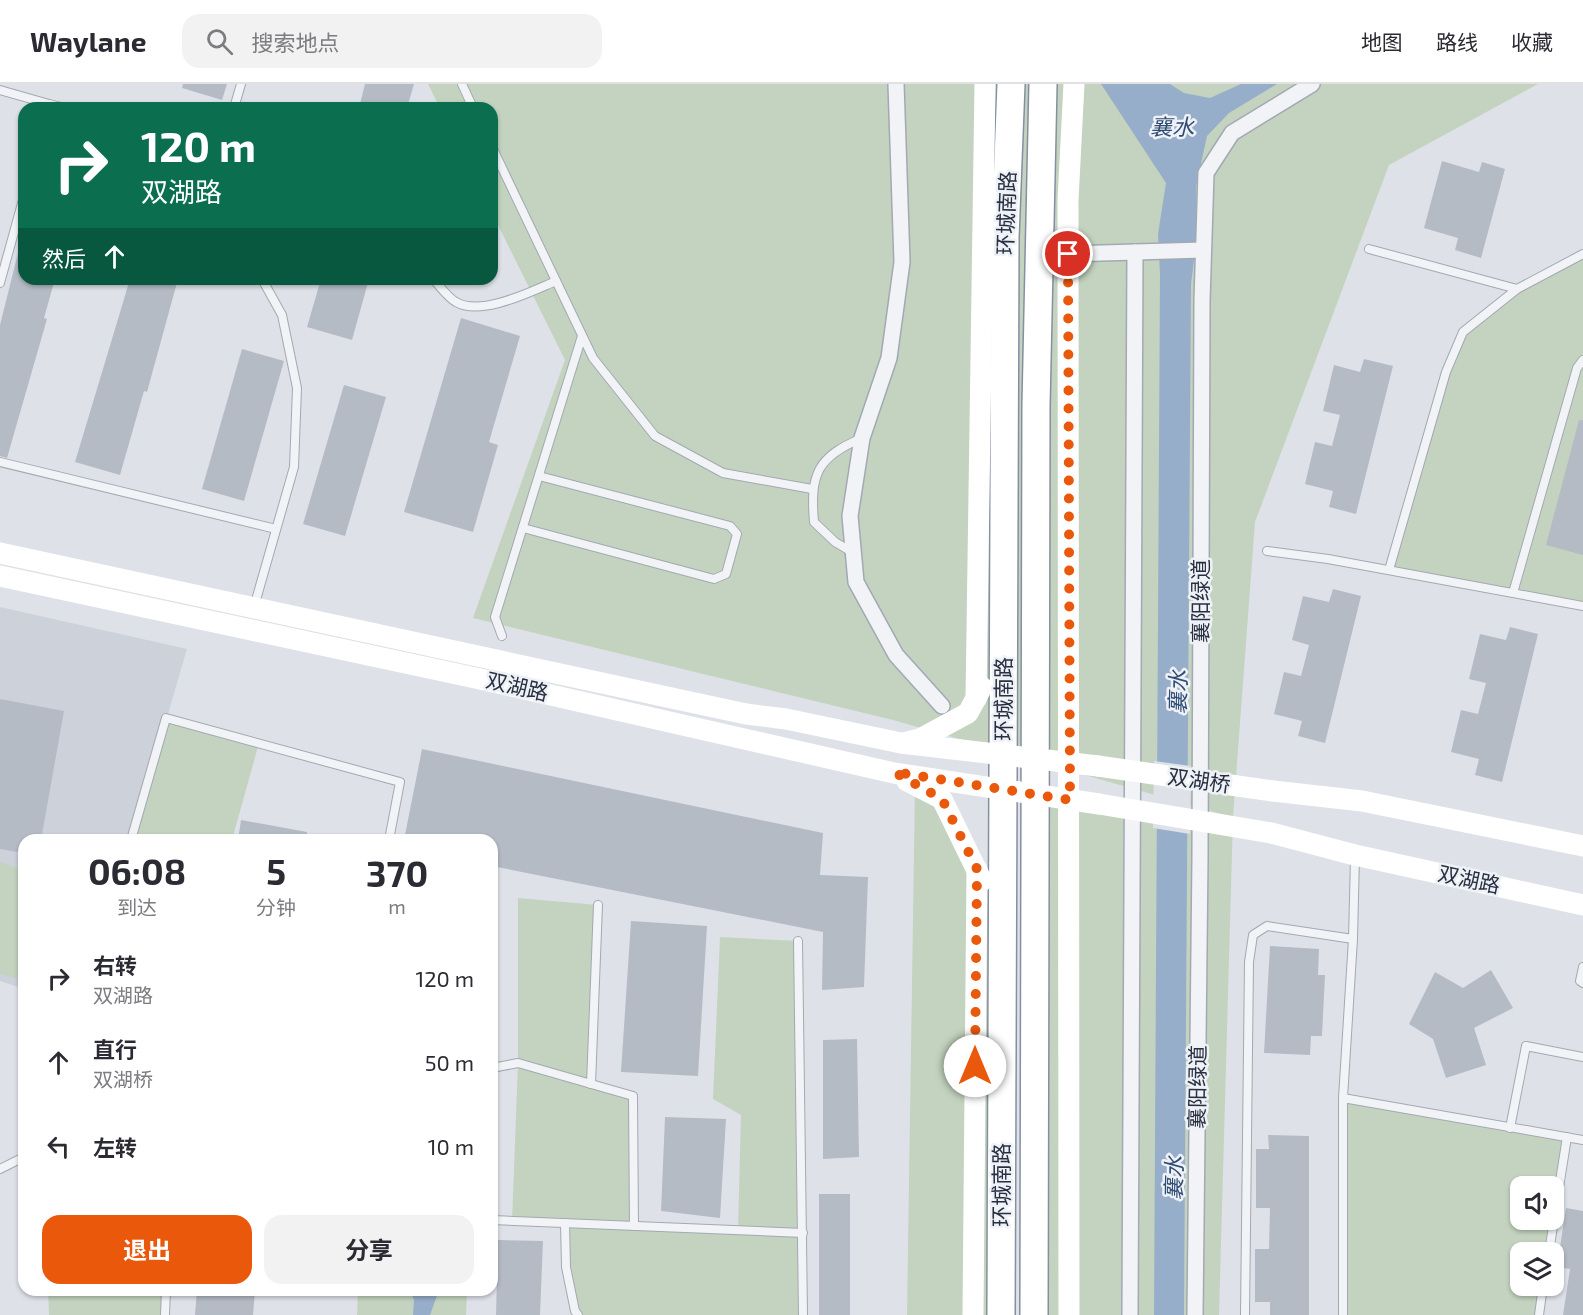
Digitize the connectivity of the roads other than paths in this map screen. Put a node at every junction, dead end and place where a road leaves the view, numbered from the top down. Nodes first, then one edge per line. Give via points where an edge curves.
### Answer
1 (241, 84) edge
2 (462, 84) edge
3 (896, 84) edge
4 (985, 84) edge
5 (1011, 84) edge
6 (1043, 84) edge
7 (1074, 84) edge
8 (1312, 84) edge
9 (0, 90) edge
10 (37, 102) edge
11 (236, 102) edge
12 (470, 102) edge
13 (498, 160) edge
14 (18, 218) edge
15 (1369, 249) dead end
16 (1202, 250) junction
17 (1139, 252) junction
18 (1068, 254) junction
19 (1583, 254) edge
20 (556, 281) junction
21 (0, 283) edge
22 (265, 285) edge
23 (439, 285) edge
24 (1516, 289) junction
25 (582, 336) junction
26 (1583, 360) edge
27 (862, 438) junction
28 (0, 462) edge
29 (539, 476) junction
30 (812, 489) junction
31 (523, 528) junction
32 (276, 529) junction
33 (1267, 551) dead end
34 (0, 553) edge
35 (854, 553) junction
36 (1389, 570) junction
37 (0, 576) edge
38 (1513, 593) junction
39 (1583, 606) edge
40 (254, 608) junction
41 (502, 636) dead end
42 (1005, 647) junction
43 (976, 699) junction
44 (942, 706) dead end
45 (901, 743) junction
46 (1004, 754) junction
47 (1036, 758) junction
48 (1070, 762) junction
49 (894, 772) junction
50 (1004, 790) junction
51 (1035, 794) junction
52 (1070, 800) junction
53 (133, 834) edge
54 (389, 834) edge
55 (1583, 846) edge
56 (1355, 855) junction
57 (977, 869) junction
58 (598, 905) dead end
59 (1583, 905) edge
60 (1004, 923) junction
61 (1353, 939) junction
62 (798, 941) dead end
63 (1583, 967) edge
64 (1583, 983) edge
65 (1583, 1057) edge
66 (498, 1067) edge
67 (591, 1084) junction
68 (1343, 1098) junction
69 (1510, 1128) junction
70 (1567, 1137) junction
71 (1583, 1140) edge
72 (18, 1160) edge
73 (0, 1169) edge
74 (1561, 1176) edge
75 (498, 1220) edge
76 (566, 1223) junction
77 (634, 1226) junction
78 (803, 1233) junction
79 (166, 1296) edge
80 (1542, 1296) edge
81 (165, 1315) edge
82 (578, 1315) edge
83 (803, 1315) edge
84 (973, 1315) edge
85 (1001, 1315) edge
86 (1034, 1315) edge
87 (1069, 1315) edge
88 (1130, 1315) edge
89 (1195, 1315) edge
90 (1245, 1315) edge
91 (1343, 1315) edge
92 (1539, 1315) edge

1 - 11 lane
2 - 12 lane
3 - 27 street via 902,262 889,358
4 - 43 main road
5 - 42 highway, 环城南路 via 1005,237
6 - 47 highway, 环城南路 via 1036,406
7 - 18 main road
8 - 16 street, 襄阳绿道 via 1232,133 1206,173
9 - 10 lane
13 - 20 lane
14 - 21 lane
15 - 24 lane
16 - 17 street
16 - 89 street, 襄阳绿道
17 - 18 street
17 - 88 street
18 - 48 main road
19 - 24 lane
20 - 23 lane via 483,306 457,303
20 - 25 lane
22 - 32 lane via 282,315 297,388 294,467
24 - 36 lane via 1463,332 1446,372
25 - 29 lane
25 - 30 lane via 593,358 655,436 723,473
26 - 38 lane via 1577,368
27 - 30 lane via 838,448 821,467
27 - 35 street via 850,516
28 - 32 lane
29 - 31 lane
29 - 31 lane via 730,526 736,534 726,574 714,579
30 - 35 lane via 814,522
31 - 41 lane via 495,617
32 - 40 lane
33 - 36 lane
34 - 40 main road, 双湖路
35 - 44 street via 856,582 896,655
36 - 38 lane
37 - 49 main road, 双湖路
38 - 39 lane
40 - 45 main road, 双湖路 via 746,714
42 - 43 main road
42 - 46 highway, 环城南路
43 - 45 main road via 968,713 920,739
45 - 46 main road, 双湖路
46 - 47 main road, 双湖路
46 - 50 highway, 环城南路
47 - 48 main road, 双湖桥
47 - 51 highway, 环城南路
48 - 52 main road
48 - 55 main road, 双湖桥, bridge via 1362,801
49 - 50 main road, 双湖路
49 - 57 main road via 942,799
50 - 51 main road, 双湖路
50 - 60 highway, 环城南路
51 - 52 main road, 双湖桥
51 - 86 highway, 环城南路
52 - 56 main road, 双湖桥, bridge via 1271,832
52 - 87 main road
53 - 54 lane via 166,718 400,782
56 - 59 main road, 双湖路
56 - 61 lane
57 - 60 main road
57 - 84 main road
58 - 67 lane
60 - 85 highway, 环城南路
61 - 68 lane
61 - 90 lane via 1267,926 1253,935
62 - 78 lane
63 - 64 lane
65 - 69 lane via 1526,1046
66 - 67 lane via 518,1063
67 - 77 lane via 633,1096
68 - 69 lane
68 - 91 lane
69 - 70 lane
70 - 71 lane
70 - 74 lane
72 - 73 lane
75 - 76 lane
76 - 77 lane
76 - 82 lane via 566,1267
77 - 78 lane
78 - 83 lane
79 - 81 lane
80 - 92 lane

